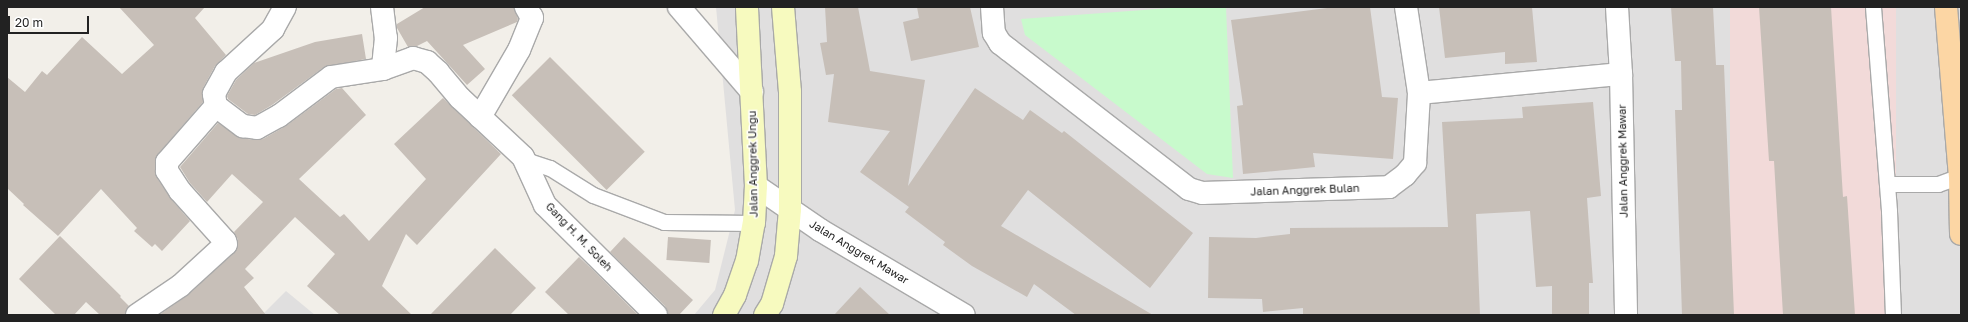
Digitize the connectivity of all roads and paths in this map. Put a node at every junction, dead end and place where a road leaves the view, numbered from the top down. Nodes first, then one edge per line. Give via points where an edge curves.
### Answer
1 (285, 7) edge
2 (382, 7) edge
3 (526, 7) edge
4 (679, 7) edge
5 (747, 7) edge
6 (783, 7) edge
7 (992, 7) edge
8 (1406, 7) edge
9 (1617, 7) edge
10 (1873, 7) edge
11 (1946, 7) edge
12 (383, 69) junction
13 (1621, 74) junction
14 (752, 92) junction
15 (1419, 93) junction
16 (216, 106) junction
17 (480, 117) junction
18 (524, 157) junction
19 (1960, 176) edge
20 (1887, 184) junction
21 (756, 186) junction
22 (790, 209) junction
23 (754, 223) junction
24 (1961, 234) edge
25 (137, 315) edge
26 (656, 315) edge
27 (724, 315) edge
28 (765, 315) edge
29 (964, 315) edge
30 (1626, 315) edge
31 (1893, 315) edge

1 - 16 street via 273,29 220,80 214,94
2 - 12 street via 386,38
3 - 17 street via 532,18 519,50
4 - 14 street
5 - 14 street, Jalan Anggrek Ungu
6 - 22 street via 790,92
7 - 15 street, Jalan Anggrek Bulan via 994,33 1000,43 1189,189 1202,193 1389,187 1405,175 1415,163
8 - 15 street, Jalan Anggrek Bulan
9 - 13 street, Jalan Anggrek Mawar
10 - 20 lane
11 - 19 main road
12 - 16 street, Gang H. M. Soleh via 330,77 279,116 257,128 243,126
12 - 17 street, Gang H. M. Soleh via 413,58 427,62
13 - 15 street
13 - 30 street, Jalan Anggrek Mawar
14 - 21 street, Jalan Anggrek Ungu
16 - 25 street via 167,162 167,170 180,191 226,244 180,286
17 - 18 street, Gang H. M. Soleh
18 - 23 lane via 550,168 593,196 664,222
18 - 26 street, Gang H. M. Soleh via 545,205
19 - 20 lane via 1938,184
19 - 24 main road
20 - 31 lane
21 - 22 street, Jalan Anggrek Mawar
21 - 23 street, Jalan Anggrek Ungu
22 - 28 street via 786,256 772,304
22 - 29 street, Jalan Anggrek Mawar via 820,230
23 - 27 street, Jalan Anggrek Ungu via 747,261 735,295

